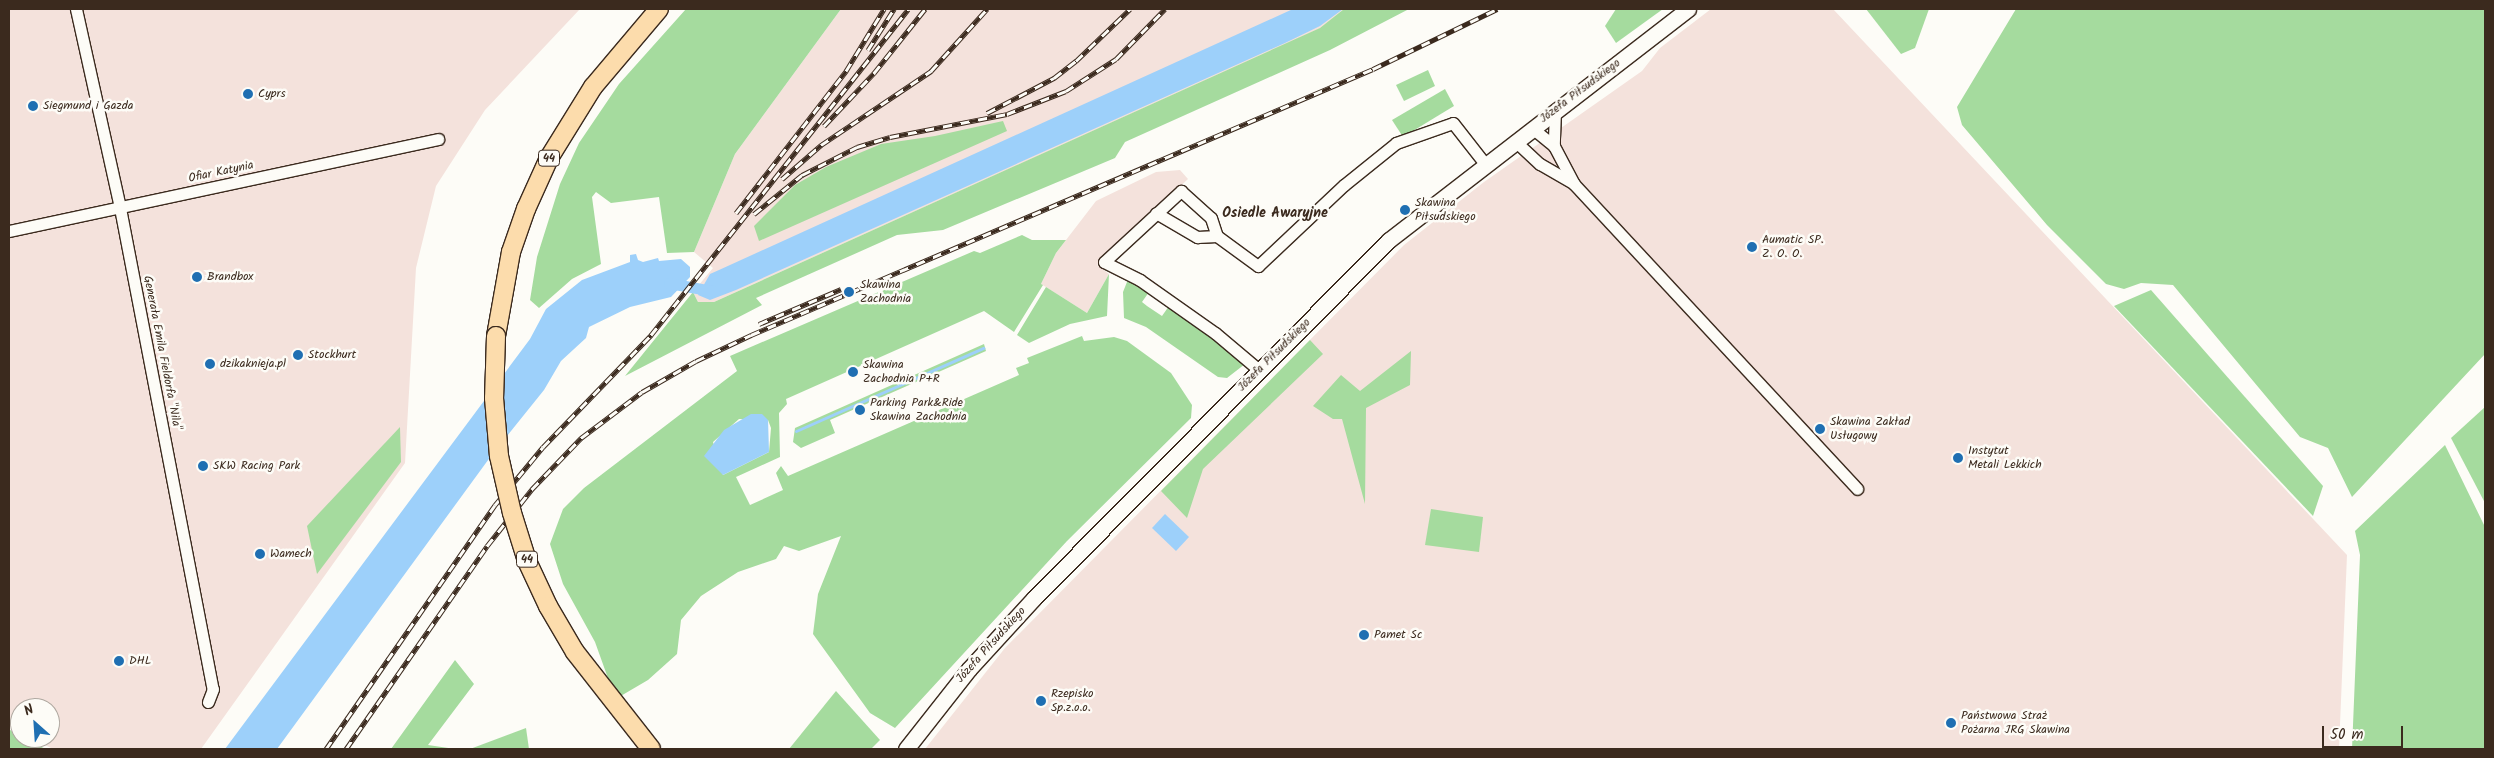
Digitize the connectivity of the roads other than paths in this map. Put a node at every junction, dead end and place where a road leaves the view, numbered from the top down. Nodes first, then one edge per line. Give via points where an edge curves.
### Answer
1 (76, 9) edge
2 (659, 9) edge
3 (1688, 9) edge
4 (1555, 110) junction
5 (1532, 128) junction
6 (438, 140) dead end
7 (1515, 140) junction
8 (1554, 146) junction
9 (1484, 164) junction
10 (1574, 184) junction
11 (120, 208) junction
12 (1156, 213) junction
13 (9, 230) edge
14 (1217, 236) junction
15 (1259, 370) junction
16 (1857, 489) dead end
17 (208, 702) dead end
18 (651, 749) edge
19 (906, 749) edge

1 - 11 street, Generała Emila Fieldorfa "Nila"
2 - 18 main road, 44, bridge via 593,87 549,158 513,246 496,336 494,398 499,456 527,561 574,652
3 - 4 main road, Józefa Piłsudskiego
4 - 5 main road, Józefa Piłsudskiego
4 - 8 street
5 - 7 main road, Józefa Piłsudskiego
5 - 8 street
6 - 11 street, Ofiar Katynia
7 - 9 main road, Józefa Piłsudskiego
7 - 10 street via 1540,164
8 - 10 street
9 - 14 street via 1453,123 1443,125 1390,148 1344,185 1258,266
9 - 15 main road, Józefa Piłsudskiego via 1389,240
10 - 16 street
11 - 13 street, Ofiar Katynia
11 - 17 street, Generała Emila Fieldorfa "Nila" via 213,689
12 - 14 street via 1197,237
12 - 14 street via 1181,191 1211,218
12 - 15 street via 1104,262 1140,280
15 - 19 main road, Józefa Piłsudskiego via 1008,624

